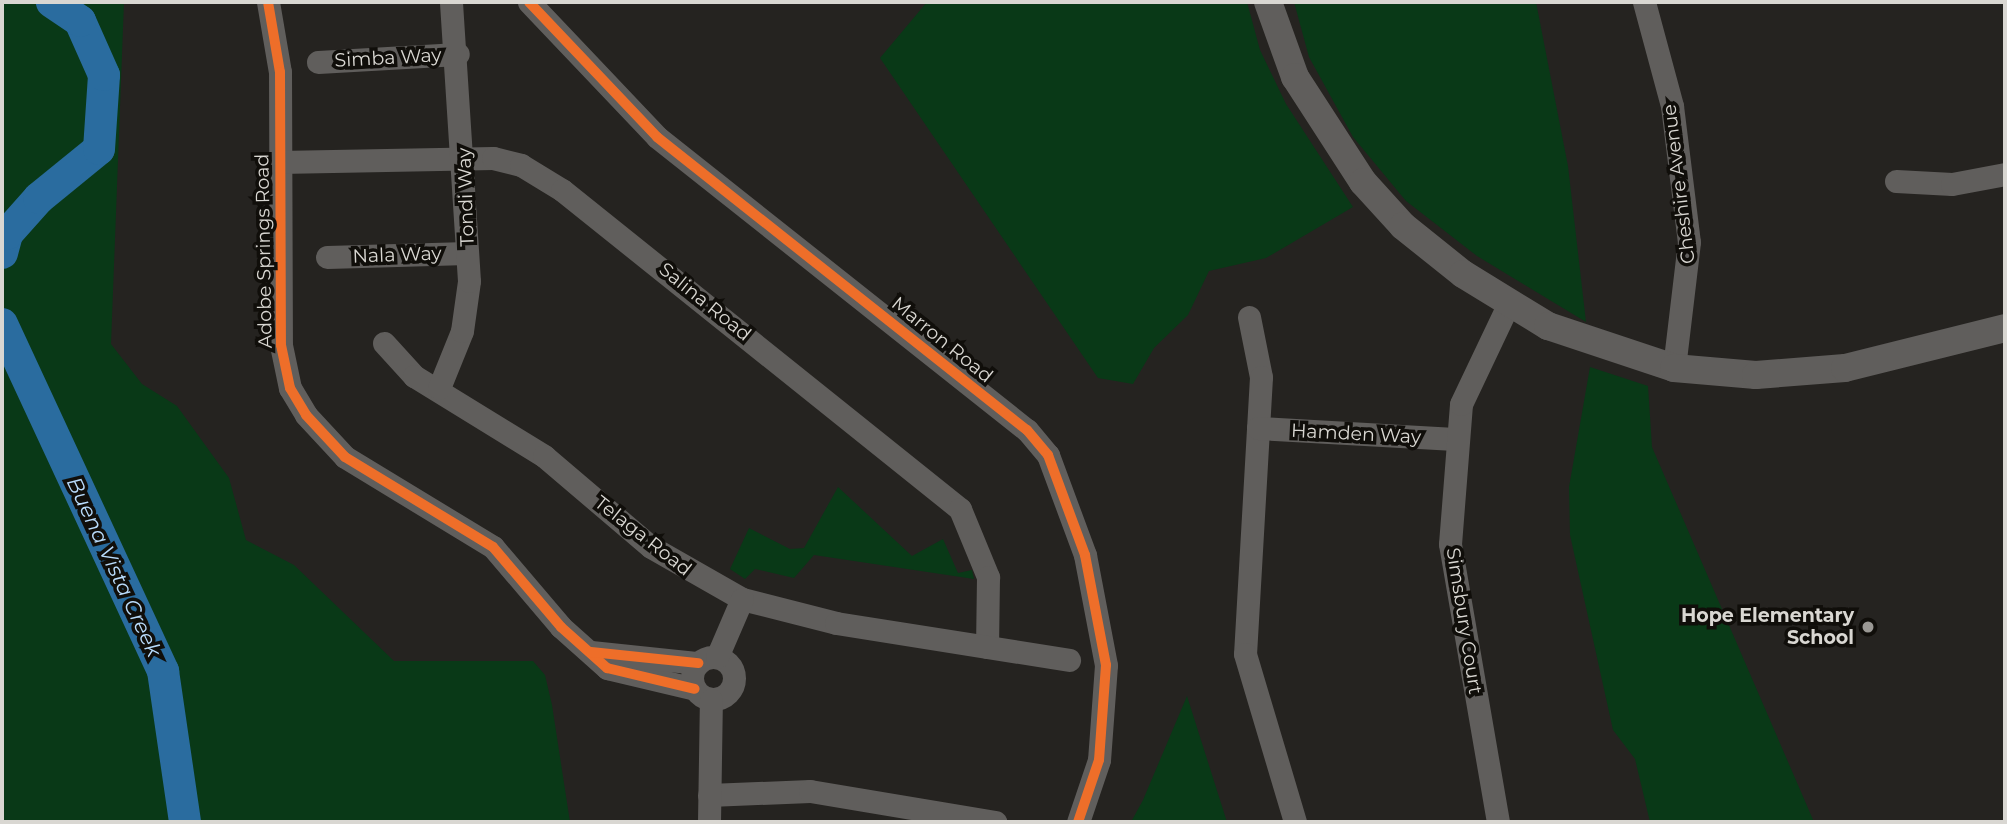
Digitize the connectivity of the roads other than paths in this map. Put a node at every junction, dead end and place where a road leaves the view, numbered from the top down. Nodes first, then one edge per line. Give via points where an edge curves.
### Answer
1 (268, 2) edge
2 (452, 2) edge
3 (529, 2) edge
4 (1268, 2) edge
5 (1644, 2) edge
6 (458, 54) junction
7 (318, 62) dead end
8 (466, 156) junction
9 (279, 162) junction
10 (2005, 174) edge
11 (1896, 181) dead end
12 (467, 253) junction
13 (327, 257) dead end
14 (1509, 303) junction
15 (1249, 317) dead end
16 (2005, 328) edge
17 (384, 343) dead end
18 (1674, 368) junction
19 (439, 388) junction
20 (1258, 428) junction
21 (1455, 439) junction
22 (741, 599) junction
23 (987, 647) junction
24 (592, 652) junction
25 (707, 660) junction
26 (1069, 660) dead end
27 (703, 694) junction
28 (709, 795) junction
29 (889, 812) edge
30 (709, 822) edge
31 (995, 822) edge
32 (1077, 822) edge
33 (1295, 822) edge
34 (1498, 822) edge

1 - 9 street, Adobe Springs Road via 279,72
2 - 6 street, Tondi Way
3 - 32 street, Marron Road via 657,137 1027,430 1048,455 1085,555 1106,664 1099,760
4 - 14 main road via 1295,77 1363,182 1404,226
5 - 18 street, Cheshire Avenue via 1672,106 1689,242
6 - 7 street, Simba Way
6 - 8 street, Tondi Way
8 - 9 street, Salina Road
8 - 12 street, Tondi Way
8 - 23 street, Salina Road via 521,165 562,190 960,509 988,577
9 - 24 street, Adobe Springs Road via 281,345 290,388 306,415 345,457 493,547 561,626
10 - 11 street via 1952,184
12 - 13 street, Nala Way
12 - 19 street, Tondi Way via 462,331
14 - 18 main road via 1602,348
14 - 21 street, Simsbury Court via 1475,369
15 - 20 street via 1261,377
16 - 18 main road via 1845,368 1756,375
17 - 19 street, Telaga Road via 404,369
19 - 22 street, Telaga Road via 544,456 651,547
20 - 21 street, Hamden Way
20 - 33 street via 1245,654
21 - 34 street, Simsbury Court via 1450,544
22 - 23 street, Telaga Road
22 - 25 street
23 - 26 street, Telaga Road
24 - 25 street via 664,664
24 - 27 street, Adobe Springs Road via 625,675
25 - 27 street
25 - 27 street via 732,669 734,682 727,695
27 - 28 street
28 - 29 street via 810,791
28 - 30 street
29 - 31 street

